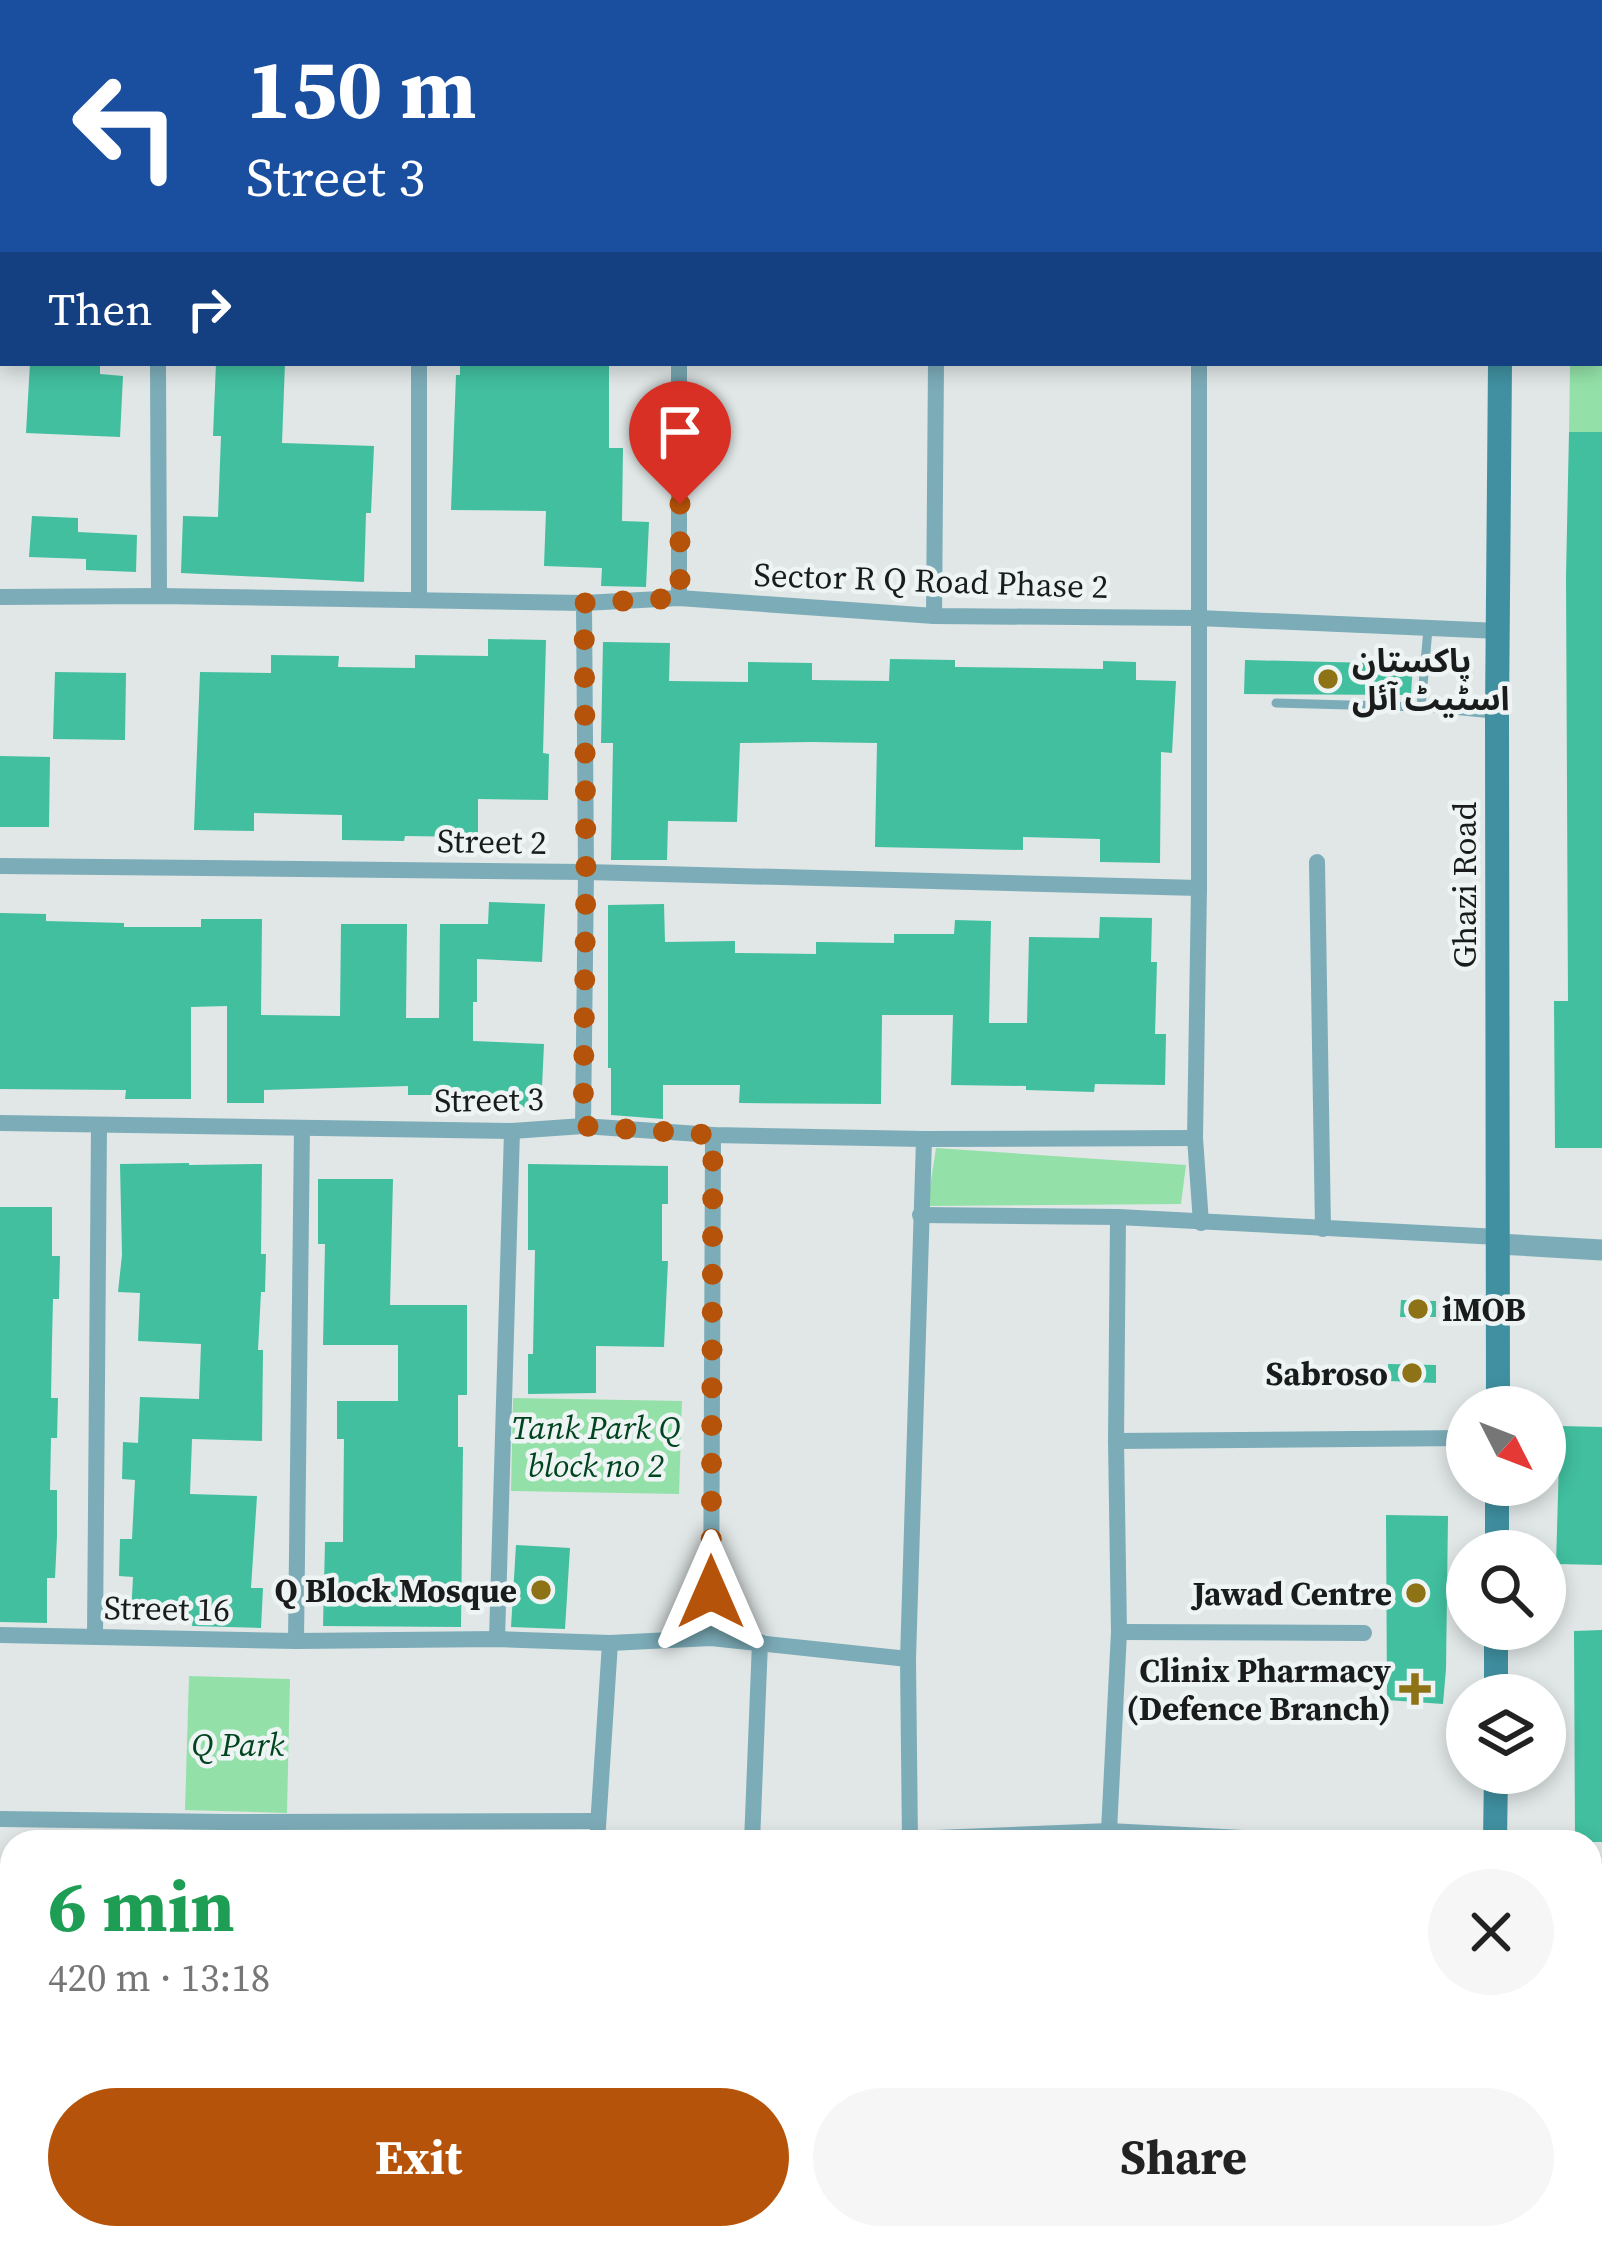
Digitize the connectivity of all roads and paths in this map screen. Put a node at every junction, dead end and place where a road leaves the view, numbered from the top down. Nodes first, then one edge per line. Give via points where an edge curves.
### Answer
1 (158, 366) edge
2 (418, 366) edge
3 (679, 366) edge
4 (936, 366) edge
5 (1199, 366) edge
6 (1500, 366) edge
7 (159, 596) junction
8 (0, 597) edge
9 (680, 598) junction
10 (419, 599) junction
11 (584, 603) junction
12 (934, 616) junction
13 (1198, 618) junction
14 (1428, 628) junction
15 (1499, 631) junction
16 (1276, 704) dead end
17 (1421, 707) junction
18 (1497, 714) junction
19 (1317, 862) dead end
20 (0, 866) edge
21 (586, 872) junction
22 (1199, 888) junction
23 (0, 1123) edge
24 (99, 1126) junction
25 (583, 1126) junction
26 (302, 1128) junction
27 (512, 1131) junction
28 (713, 1135) junction
29 (1195, 1138) junction
30 (923, 1139) junction
31 (920, 1215) junction
32 (1118, 1217) junction
33 (1202, 1223) junction
34 (1323, 1229) junction
35 (1498, 1241) junction
36 (1602, 1250) edge
37 (1498, 1386) edge
38 (1446, 1438) edge
39 (1116, 1441) junction
40 (1119, 1632) junction
41 (1364, 1633) dead end
42 (0, 1634) edge
43 (95, 1636) junction
44 (711, 1638) junction
45 (497, 1640) junction
46 (296, 1641) junction
47 (760, 1642) junction
48 (610, 1643) junction
49 (908, 1659) junction
50 (1496, 1794) edge
51 (60, 1819) junction
52 (0, 1820) edge
53 (597, 1821) junction
54 (225, 1822) junction
55 (394, 1822) junction
56 (60, 1830) edge
57 (225, 1830) edge
58 (394, 1830) edge
59 (597, 1830) edge
60 (752, 1830) edge
61 (910, 1830) edge
62 (1109, 1830) edge
63 (1495, 1830) edge

1 - 7 street
2 - 10 street
3 - 9 street
4 - 12 street
5 - 13 street
6 - 15 main road, Ghazi Road
7 - 8 street, Sector R Q Road Phase 2
7 - 10 street, Sector R Q Road Phase 2
9 - 11 street, Sector R Q Road Phase 2
9 - 12 street, Sector R Q Road Phase 2
10 - 11 street, Sector R Q Road Phase 2
11 - 21 street
12 - 13 street, Sector R Q Road Phase 2
13 - 14 street, Sector R Q Road Phase 2
13 - 22 street
14 - 15 street, Sector R Q Road Phase 2
14 - 17 lane
15 - 18 main road, Ghazi Road
16 - 17 lane
17 - 18 lane
18 - 35 main road, Ghazi Road
19 - 34 street
20 - 21 street, Street 2
21 - 22 street, Street 2
21 - 25 street
22 - 29 street
23 - 24 street, Street 3
24 - 26 street, Street 3
24 - 43 street
25 - 27 street, Street 3
25 - 28 street, Street 3
26 - 27 street, Street 3
26 - 46 street
27 - 45 street
28 - 30 street, Street 3
28 - 44 street
29 - 30 street, Street 3
29 - 33 street
30 - 31 street
31 - 32 street
31 - 49 street
32 - 33 street
32 - 39 street
33 - 34 street
34 - 35 street
35 - 36 street
35 - 37 main road, Ghazi Road
38 - 39 street
39 - 40 street
40 - 41 street
40 - 62 street
42 - 43 street, Street 16
43 - 46 street, Street 16
44 - 47 street, Street 16
44 - 48 street, Street 16
45 - 46 street, Street 16
45 - 48 street, Street 16
47 - 49 street, Street 16
47 - 60 street
48 - 53 street
49 - 61 street
50 - 63 main road
51 - 52 street
51 - 54 street
51 - 56 street
53 - 55 street
53 - 59 street
54 - 55 street
54 - 57 street
55 - 58 street

